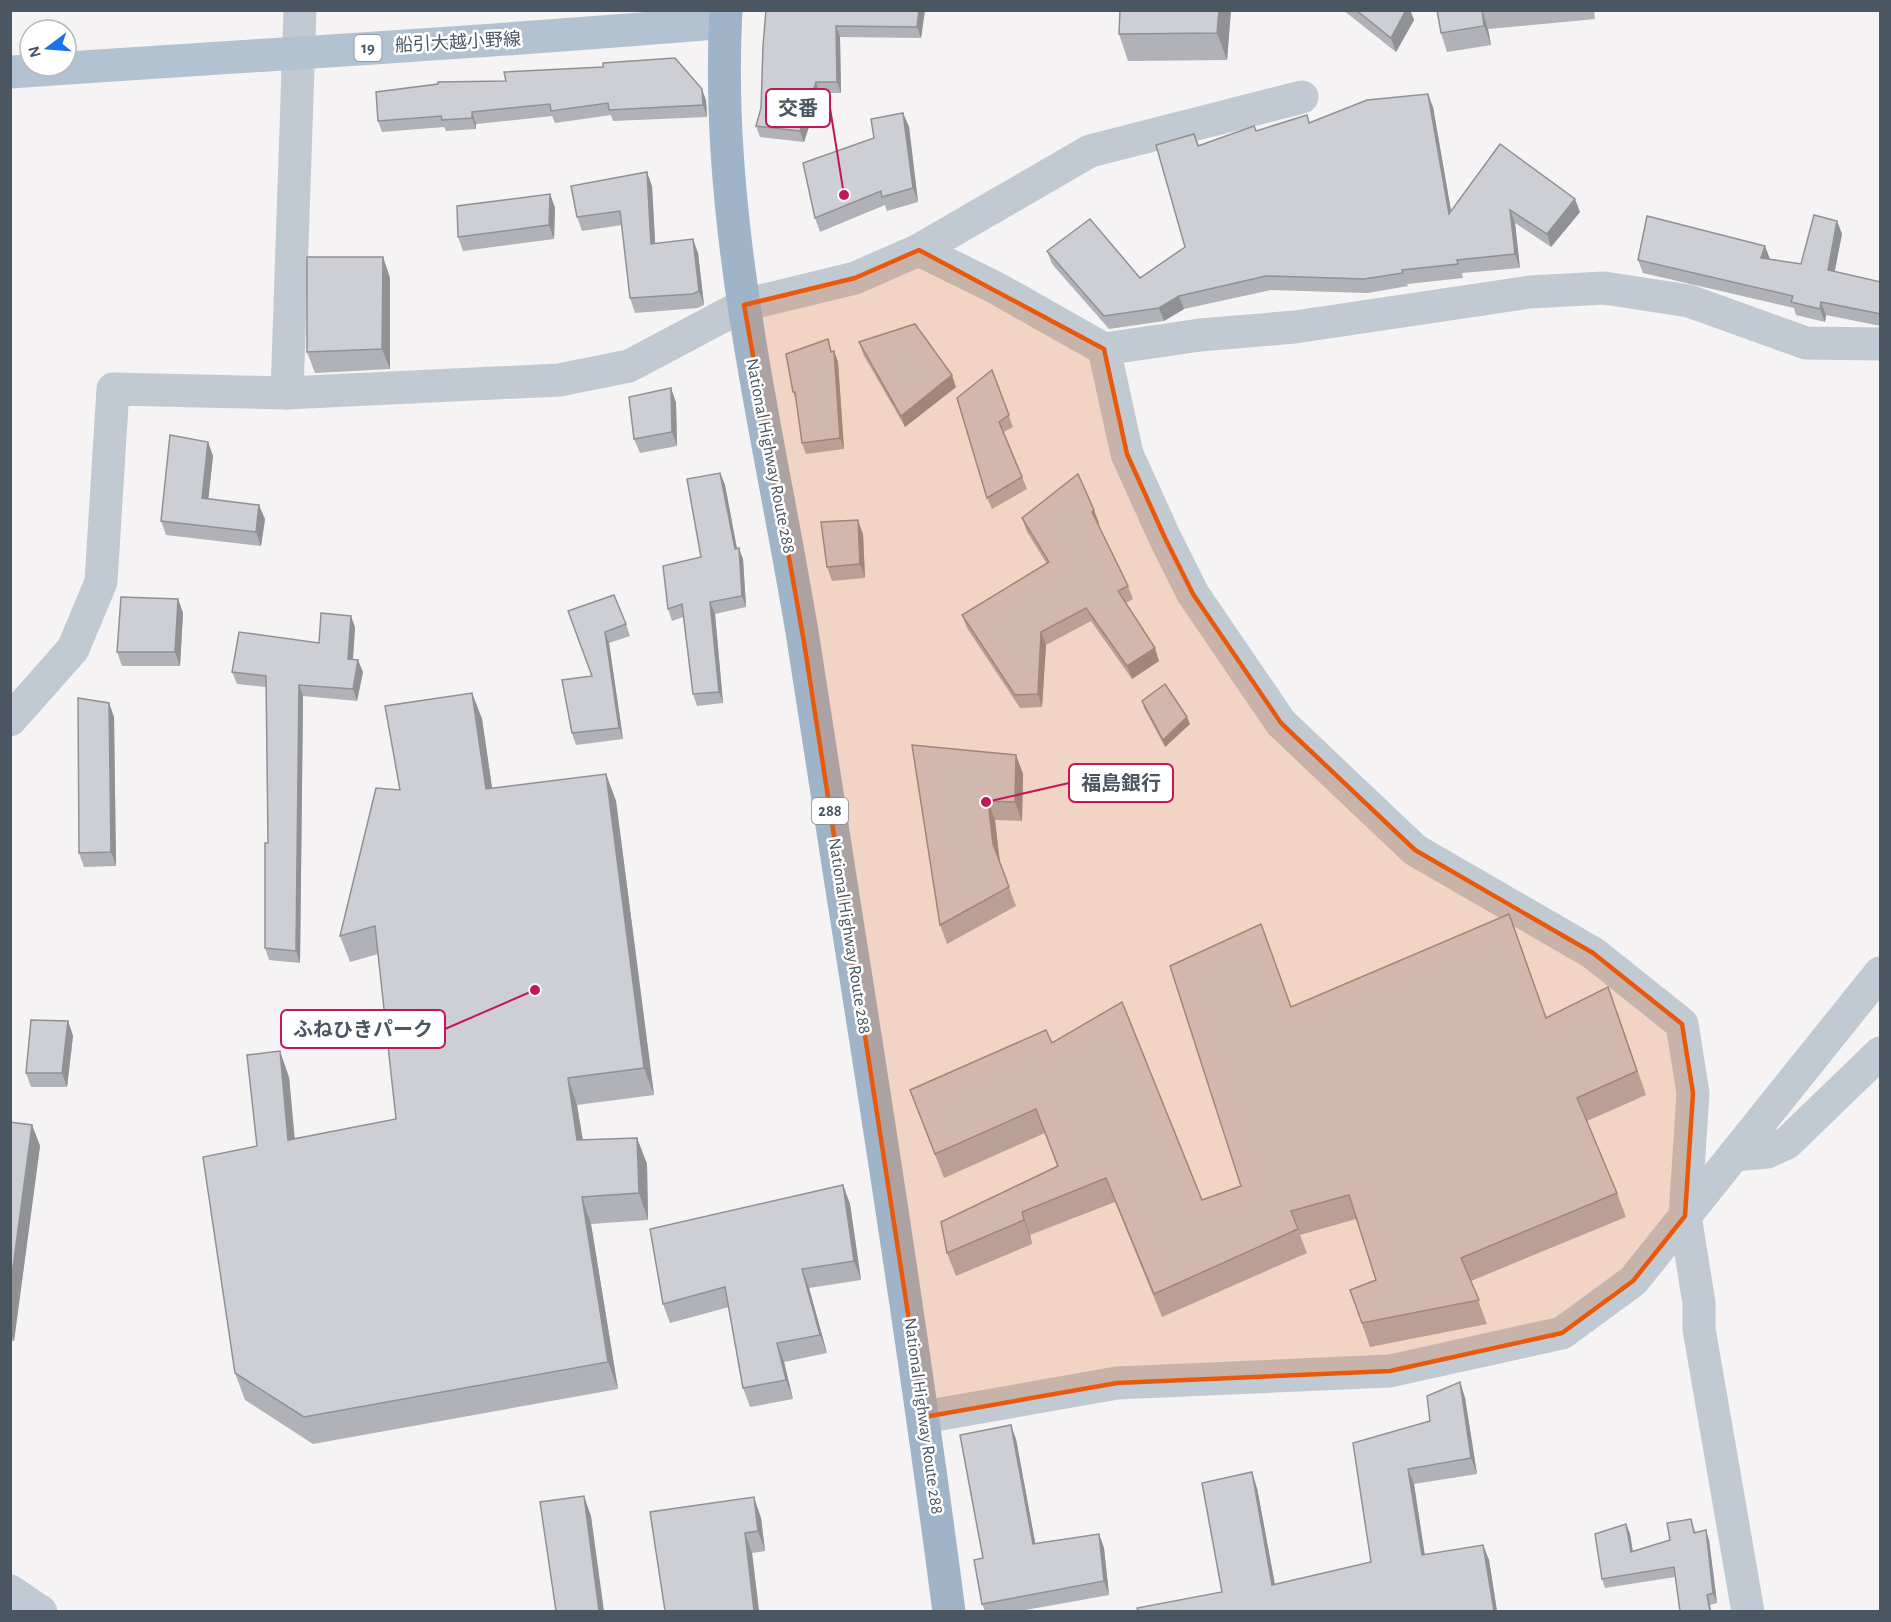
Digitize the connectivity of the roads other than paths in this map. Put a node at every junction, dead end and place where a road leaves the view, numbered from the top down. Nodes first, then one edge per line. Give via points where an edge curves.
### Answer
1 (300, 10) edge
2 (725, 16) edge
3 (301, 52) junction
4 (10, 72) edge
5 (1302, 97) dead end
6 (919, 250) junction
7 (744, 305) junction
8 (1881, 344) edge
9 (1104, 349) junction
10 (287, 393) junction
11 (11, 718) edge
12 (1881, 973) edge
13 (1881, 1053) edge
14 (1734, 1155) junction
15 (1685, 1216) junction
16 (924, 1417) junction
17 (10, 1591) edge
18 (41, 1611) edge
19 (950, 1611) edge
20 (1748, 1611) edge

1 - 3 street
2 - 3 main road, 船引大越小野線 / 19 via 516,40
2 - 7 highway, National Highway Route 288 / 288 via 724,92 730,188
3 - 4 main road, 船引大越小野線 / 19
3 - 10 street
5 - 6 street via 1090,151
6 - 7 street via 855,278
6 - 9 street
7 - 10 street via 629,366 559,380
7 - 16 highway, National Highway Route 288 / 288 via 804,642
8 - 9 street via 1806,343 1689,301 1604,288 1530,292 1296,327
9 - 15 street via 1127,454 1165,538 1193,594 1281,723 1415,850 1593,953 1682,1024 1693,1093
10 - 11 street via 113,389 101,582 73,649
12 - 14 street
13 - 14 street via 1787,1143 1767,1152
14 - 15 street
15 - 16 street via 1633,1281 1562,1333 1389,1371 1117,1383
15 - 20 street via 1699,1303 1699,1329
16 - 19 highway, National Highway Route 288 / 288
17 - 18 street

